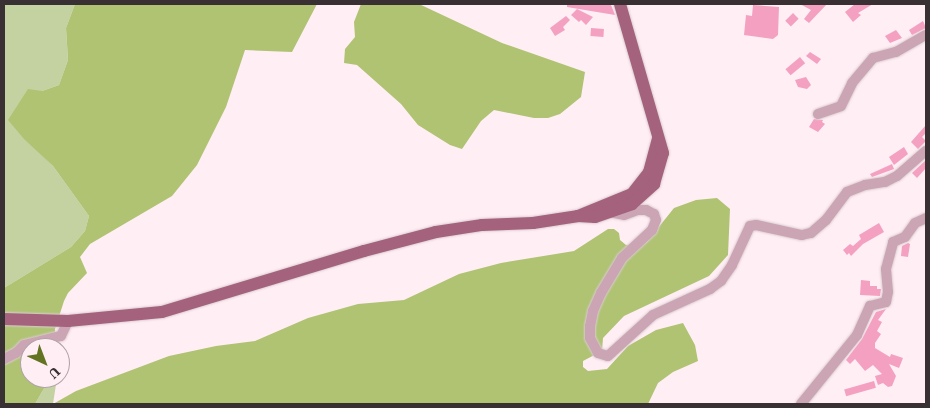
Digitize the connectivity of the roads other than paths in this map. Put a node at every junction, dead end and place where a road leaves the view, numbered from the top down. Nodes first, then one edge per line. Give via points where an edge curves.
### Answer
1 (622, 10) edge
2 (926, 35) edge
3 (818, 114) dead end
4 (656, 133) junction
5 (926, 150) edge
6 (609, 212) junction
7 (578, 216) junction
8 (926, 218) edge
9 (4, 319) edge
10 (68, 321) junction
11 (4, 359) edge
12 (801, 404) edge

1 - 4 main road
2 - 3 street via 899,51 873,58 852,84 841,106
4 - 6 main road via 663,153 654,184 632,204
4 - 7 main road via 648,172 632,194
5 - 6 street via 897,176 847,192 826,220 811,233 802,235 750,226 720,282 653,315 608,356 598,353 590,338 593,311 622,258 652,230 656,220 654,214 646,210 624,215
6 - 7 main road via 595,217
7 - 10 main road via 436,232 162,312
8 - 12 street via 915,223 905,237 893,242 886,269 886,302 870,306 857,335
9 - 10 main road
10 - 11 street via 61,336 24,345

